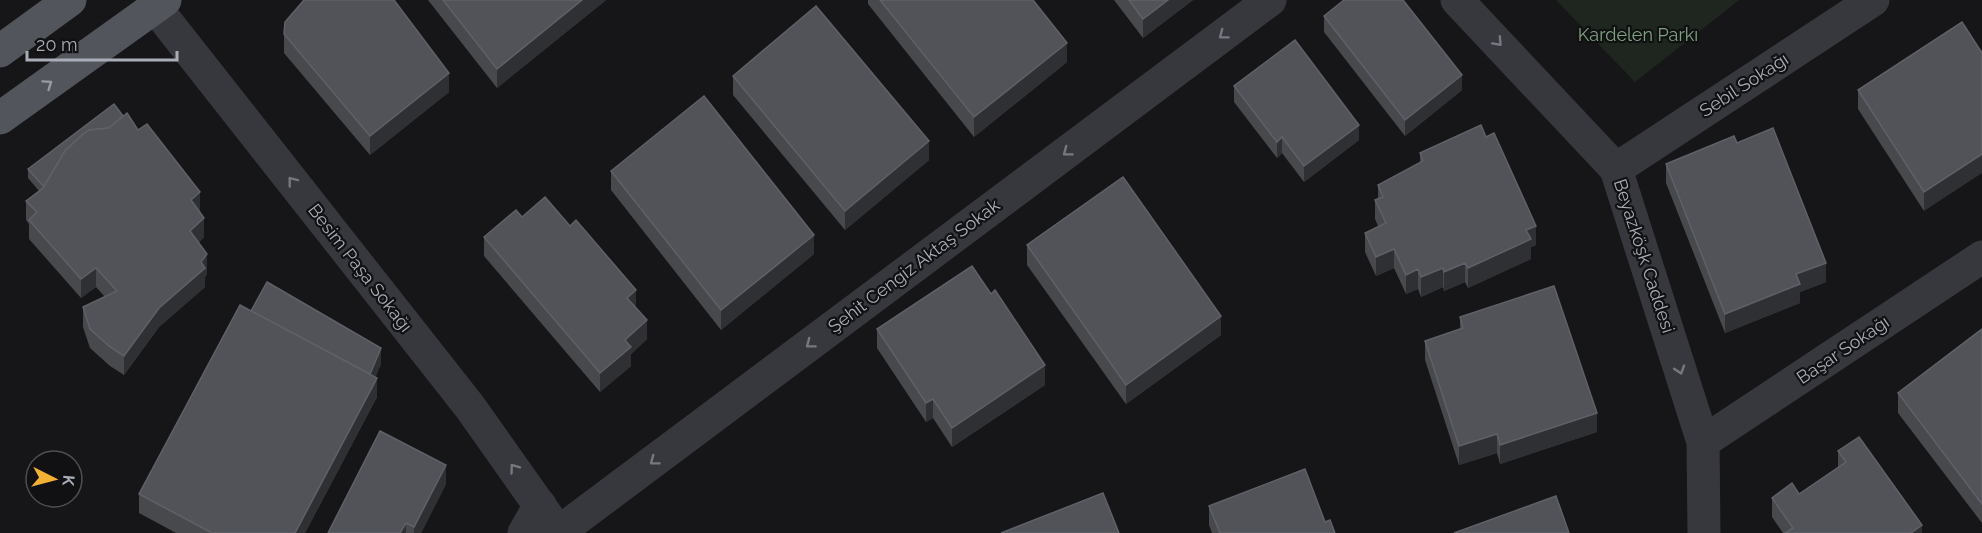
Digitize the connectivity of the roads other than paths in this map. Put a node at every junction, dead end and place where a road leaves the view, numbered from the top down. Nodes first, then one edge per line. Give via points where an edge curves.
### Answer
1 (70, 0) edge
2 (1270, 0) edge
3 (1457, 0) edge
4 (1873, 0) edge
5 (156, 2) edge
6 (0, 51) edge
7 (0, 118) edge
8 (1616, 169) junction
9 (1982, 257) edge
10 (1703, 442) junction
11 (540, 505) junction
12 (559, 532) edge
13 (524, 533) edge
14 (1704, 533) edge

1 - 6 main road
2 -> 12 street, Şehit Cengiz Aktaş Sokak
3 -> 8 street, Beyazköşk Caddesi
4 - 8 street, Sebil Sokağı
7 -> 5 main road
11 -> 5 street, Besim Paşa Sokağı via 470,407
8 -> 10 street, Beyazköşk Caddesi
9 - 10 street, Başar Sokağı
10 - 14 street, Beyazköşk Caddesi
11 - 12 street, Besim Paşa Sokağı
11 - 13 street

